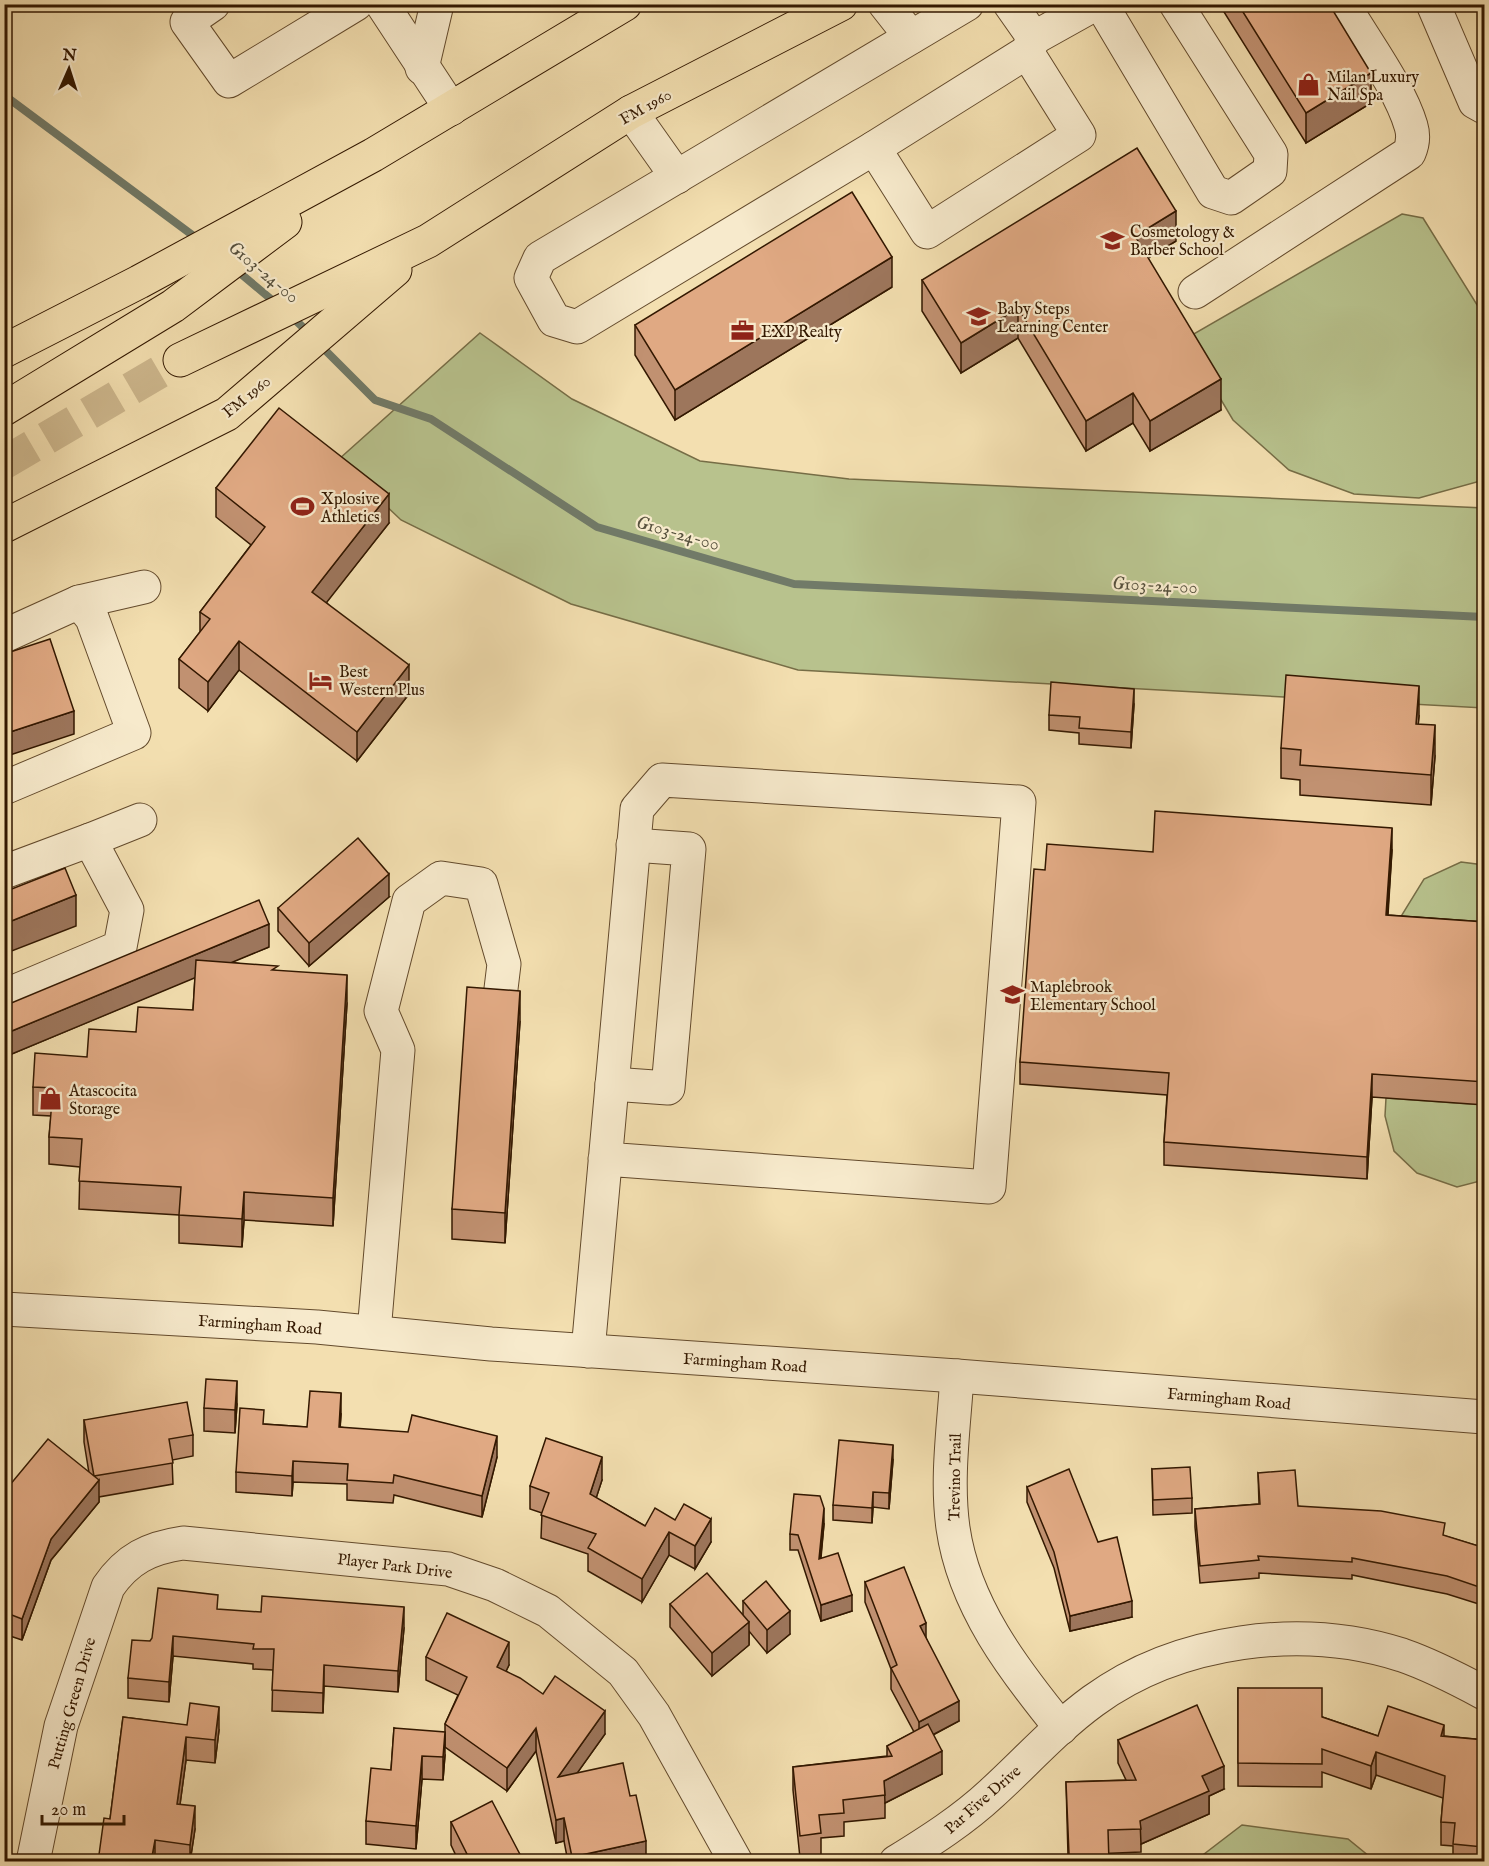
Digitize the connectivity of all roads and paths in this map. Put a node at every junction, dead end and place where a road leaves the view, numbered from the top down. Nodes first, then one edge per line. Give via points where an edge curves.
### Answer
1 (213, 4) edge
2 (356, 4) edge
3 (382, 4) edge
4 (437, 4) edge
5 (625, 4) edge
6 (841, 4) edge
7 (885, 4) edge
8 (967, 4) edge
9 (1010, 4) edge
10 (1095, 4) edge
11 (1101, 4) edge
12 (1176, 4) edge
13 (1344, 4) edge
14 (1433, 4) edge
15 (911, 37) junction
16 (1031, 45) junction
17 (422, 68) junction
18 (1485, 107) edge
19 (451, 109) junction
20 (631, 112) junction
21 (874, 148) junction
22 (374, 155) junction
23 (677, 177) junction
24 (428, 241) junction
25 (1196, 292) dead end
26 (4, 351) edge
27 (180, 360) tunnel mouth
28 (4, 409) edge
29 (4, 526) edge
30 (144, 587) dead end
31 (79, 602) junction
32 (4, 636) edge
33 (4, 788) edge
34 (140, 820) dead end
35 (90, 840) junction
36 (633, 845) junction
37 (4, 872) edge
38 (4, 996) edge
39 (500, 998) edge
40 (612, 1084) junction
41 (605, 1159) junction
42 (4, 1309) edge
43 (374, 1332) junction
44 (588, 1351) junction
45 (957, 1376) junction
46 (1485, 1418) edge
47 (136, 1557) joint
48 (1485, 1693) edge
49 (1061, 1728) junction
50 (33, 1862) edge
51 (736, 1862) edge
52 (896, 1862) edge

1 - 2 street via 187,22 229,81
3 - 17 street
4 - 17 street
5 - 19 main road
6 - 20 main road, FM 1960 / FM 1960
7 - 15 street
8 - 15 street
9 - 16 street
10 - 16 street
11 - 12 street via 1214,192 1231,198 1270,171 1271,154
13 - 25 street via 1412,127 1409,153
14 - 18 street via 1475,102
15 - 23 street
16 - 21 street
16 - 21 street via 1079,135 927,232
17 - 19 street
19 - 22 main road
20 - 23 street
20 - 24 main road, FM 1960 / FM 1960
21 - 23 street via 577,327 554,320 531,278 540,258
22 - 26 main road
22 - 28 main road via 173,306
24 - 27 main road, FM 1960
24 - 29 main road, FM 1960 / FM 1960 via 227,414
30 - 31 street
31 - 32 street
31 - 33 street via 92,618 134,733
34 - 35 street
35 - 37 street
35 - 38 street via 127,910 120,947
36 - 40 street
36 - 40 street via 689,849 674,1023 668,1088
36 - 41 street via 636,809 662,780 1019,802 989,1186
39 - 43 street via 504,964 481,884 441,878 409,901 381,1011 398,1050
40 - 41 street
41 - 44 street
42 - 43 street, Farmingham Road
43 - 44 street, Farmingham Road
44 - 45 street, Farmingham Road
45 - 46 street, Farmingham Road
45 - 49 street, Trevino Trail via 951,1477 952,1526 958,1554 982,1616
47 - 50 street, Putting Green Drive via 108,1587 98,1611 61,1726
47 - 51 street, Player Park Drive via 160,1546 183,1544 448,1569 495,1585 548,1611 623,1672 654,1715
48 - 49 street, Par Five Drive via 1402,1655 1327,1640 1280,1639 1229,1646 1160,1664 1093,1701
49 - 52 street, Par Five Drive via 981,1803

